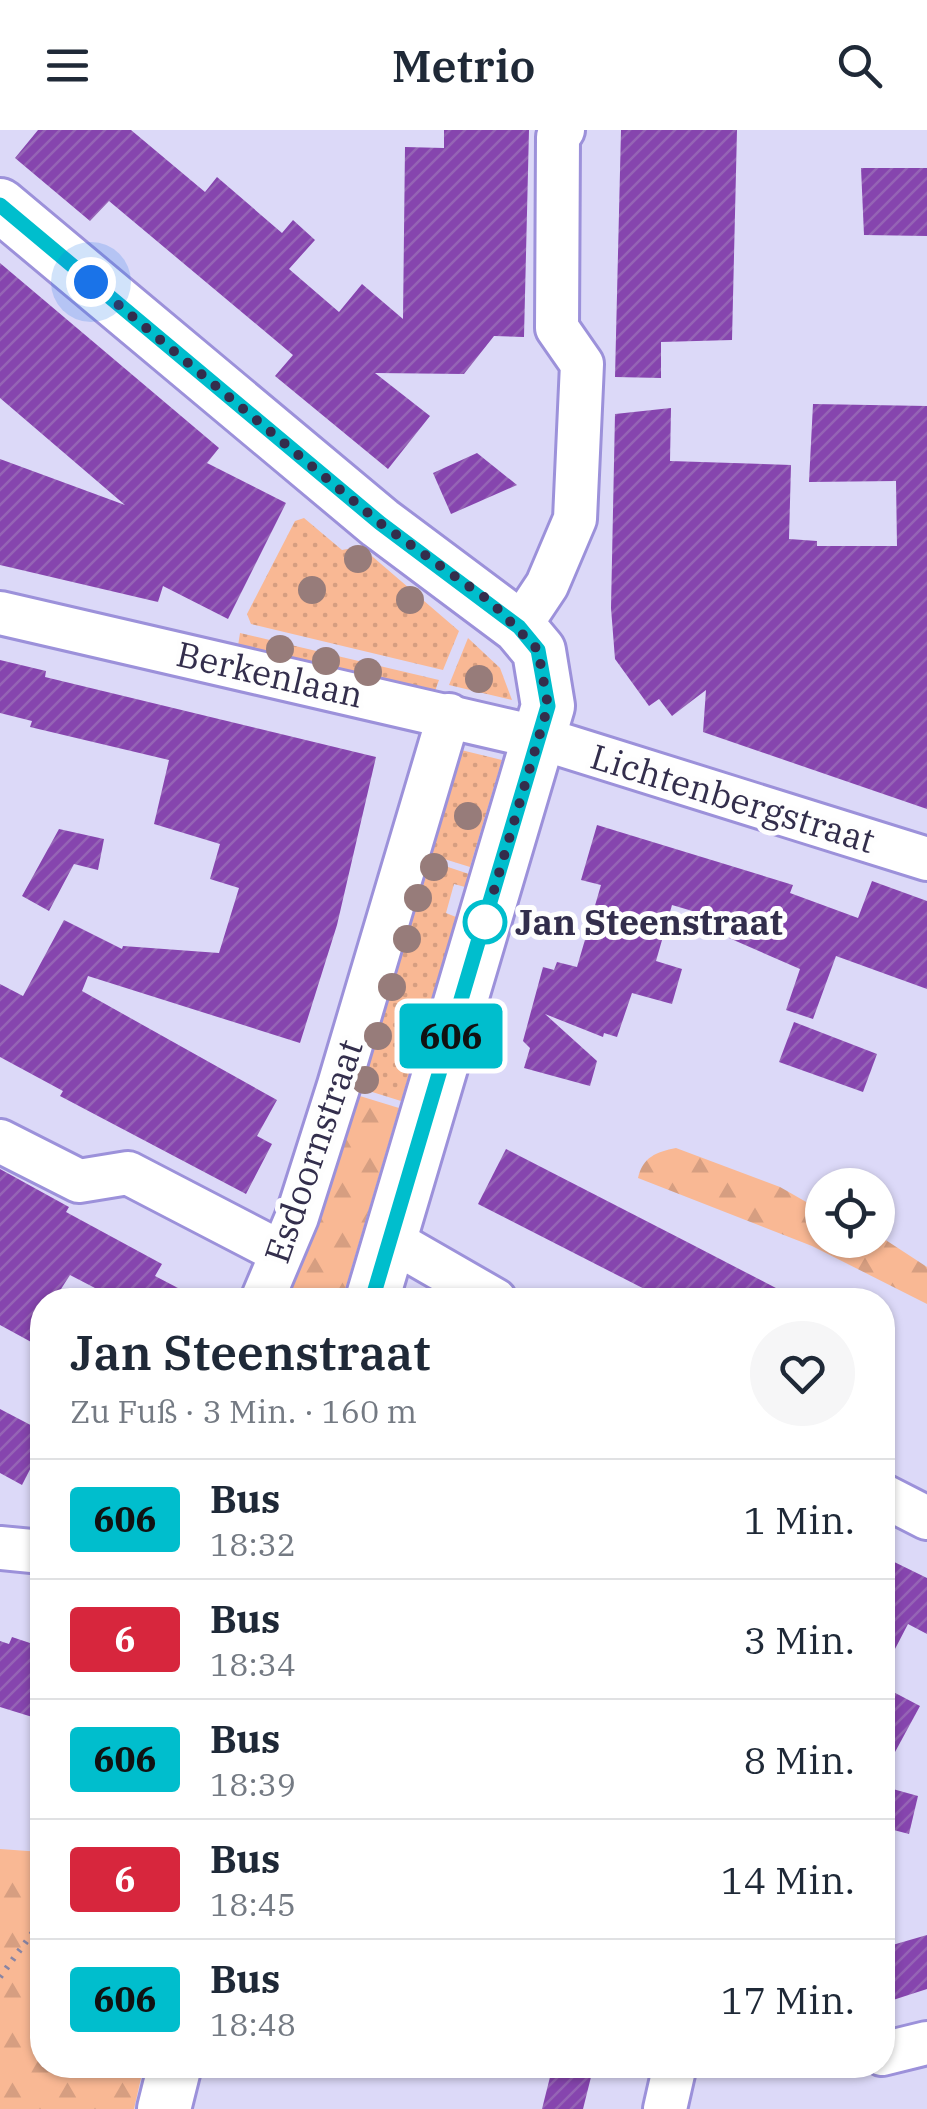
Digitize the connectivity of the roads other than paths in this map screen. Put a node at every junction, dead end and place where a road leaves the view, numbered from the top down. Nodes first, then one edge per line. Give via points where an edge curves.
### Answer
1 (563, 130) edge
2 (0, 206) edge
3 (0, 612) edge
4 (519, 627) junction
5 (449, 715) junction
6 (540, 738) junction
7 (927, 858) edge
8 (0, 1141) edge
9 (389, 1240) junction
10 (280, 1252) junction
11 (266, 1288) edge
12 (375, 1288) edge
13 (474, 1288) edge
14 (895, 1502) edge
15 (927, 1518) edge
16 (0, 1548) edge
17 (30, 1551) edge
18 (927, 2042) edge
19 (895, 2051) edge
20 (172, 2078) edge
21 (672, 2078) edge
22 (164, 2109) edge
23 (665, 2109) edge

1 - 4 street via 557,328 582,364 575,518 547,585
2 - 4 street via 367,512
3 - 5 street, Berkenlaan
4 - 6 street via 538,650 547,679
5 - 6 street, Berkenlaan
5 - 10 street, Esdoornstraat via 339,1086
6 - 7 street, Lichtenbergstraat
6 - 9 street
8 - 10 street via 79,1181 128,1173
9 - 12 street
9 - 13 street
10 - 11 street, Esdoornstraat
14 - 15 street
16 - 17 street
18 - 19 street
20 - 22 street
21 - 23 street

